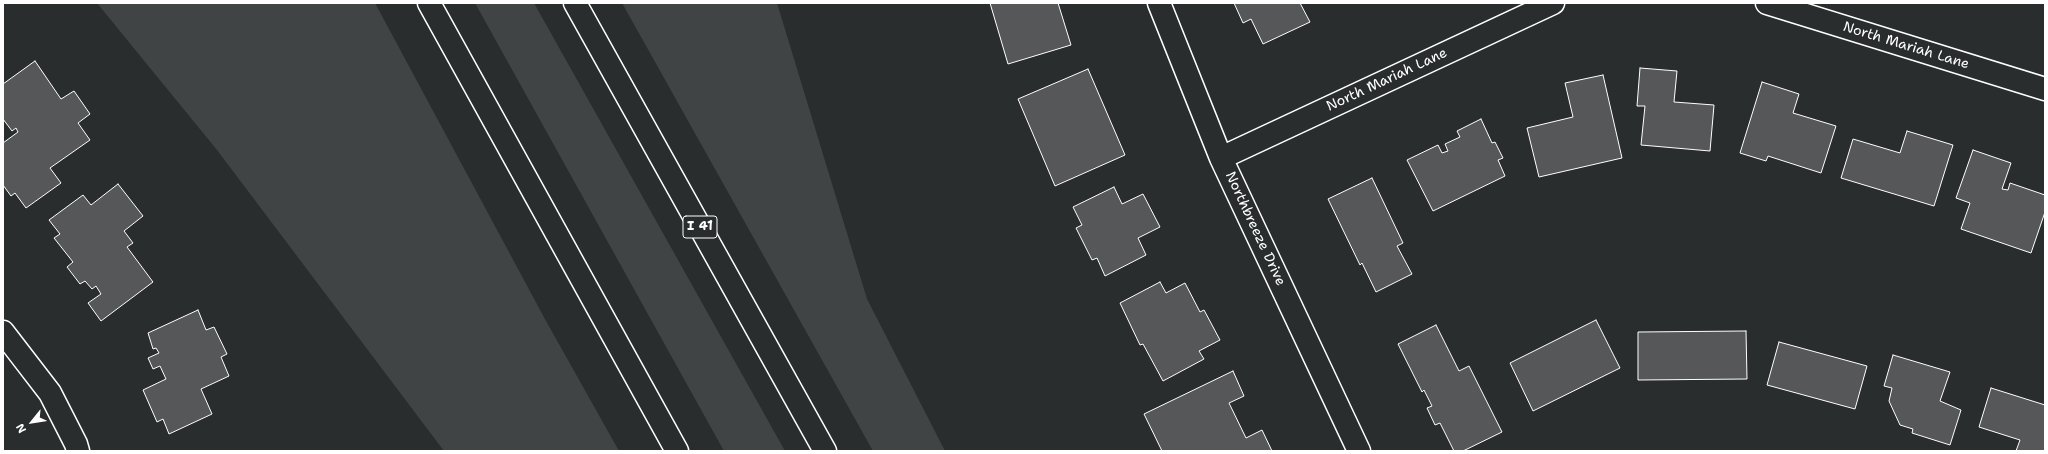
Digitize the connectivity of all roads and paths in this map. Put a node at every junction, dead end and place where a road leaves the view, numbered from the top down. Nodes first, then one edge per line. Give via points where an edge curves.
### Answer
1 (429, 3) edge
2 (575, 3) edge
3 (1159, 3) edge
4 (1553, 3) edge
5 (1767, 3) edge
6 (2045, 89) edge
7 (1221, 158) junction
8 (3, 332) edge
9 (78, 451) edge
10 (677, 451) edge
11 (825, 451) edge
12 (1359, 451) edge

1 - 10 main road
2 - 11 main road, I 41
3 - 7 main road, Northbreeze Drive
4 - 7 main road, North Mariah Lane
5 - 6 main road, North Mariah Lane
7 - 12 main road, Northbreeze Drive
8 - 9 main road via 50,393

